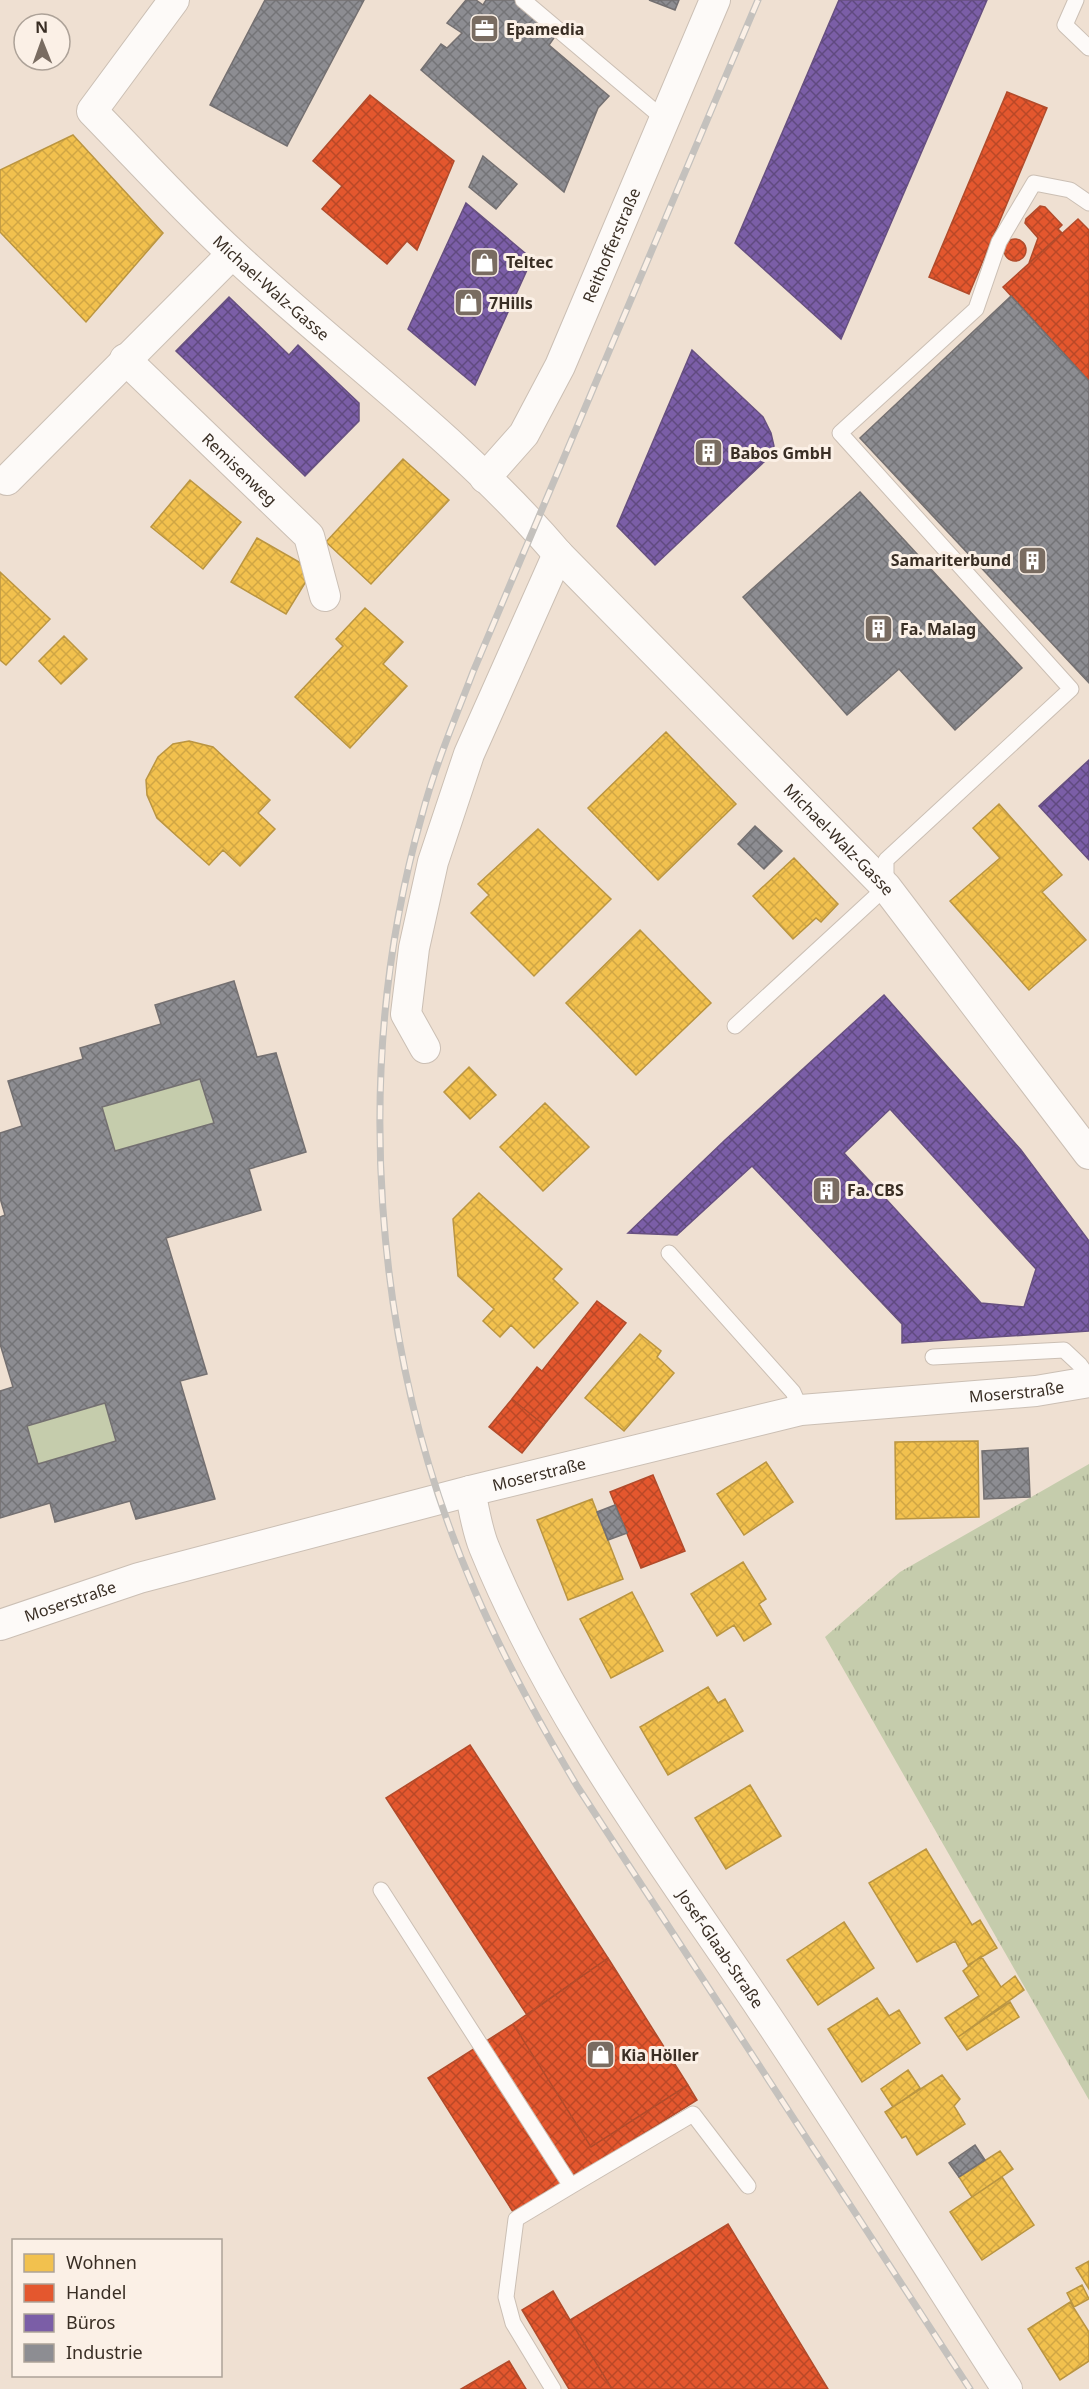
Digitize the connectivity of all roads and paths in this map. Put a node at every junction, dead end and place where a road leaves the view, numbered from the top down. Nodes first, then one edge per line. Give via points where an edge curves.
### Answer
1 (174, 0) edge
2 (523, 0) edge
3 (715, 0) edge
4 (1076, 0) edge
5 (1089, 48) edge
6 (664, 120) junction
7 (1089, 203) edge
8 (232, 254) junction
9 (125, 359) junction
10 (485, 478) junction
11 (7, 480) dead end
12 (558, 554) junction
13 (325, 596) dead end
14 (886, 887) junction
15 (735, 1026) dead end
16 (424, 1048) dead end
17 (1089, 1154) edge
18 (669, 1252) dead end
19 (933, 1357) dead end
20 (1089, 1380) edge
21 (801, 1410) junction
22 (470, 1491) junction
23 (0, 1625) edge
24 (381, 1890) dead end
25 (570, 2186) junction
26 (748, 2186) dead end
27 (553, 2389) edge
28 (1007, 2389) edge

1 - 8 street, Michael-Walz-Gasse via 92,111
2 - 6 lane
3 - 6 street, Reithofferstraße
4 - 5 lane via 1065,25
6 - 10 street, Reithofferstraße via 560,366 524,434
7 - 14 lane via 1070,190 1034,183 999,242 976,309 840,434 1071,689 886,860
8 - 9 street
8 - 10 street, Michael-Walz-Gasse
9 - 11 street
9 - 13 street, Remisenweg via 309,536
10 - 12 street, Michael-Walz-Gasse
12 - 14 street, Michael-Walz-Gasse
12 - 16 street via 469,754 433,862 414,948 406,1014
14 - 15 lane
14 - 17 street, Michael-Walz-Gasse
18 - 21 lane via 793,1392
19 - 20 lane via 1064,1350
20 - 21 street, Moserstraße via 1035,1391
21 - 22 street, Moserstraße
22 - 23 street, Moserstraße via 139,1578
22 - 28 street, Josef-Glaab-Straße via 490,1561 542,1668 610,1788 762,2011
24 - 25 lane
25 - 26 lane via 693,2114
25 - 27 lane via 516,2219 506,2297 513,2323

